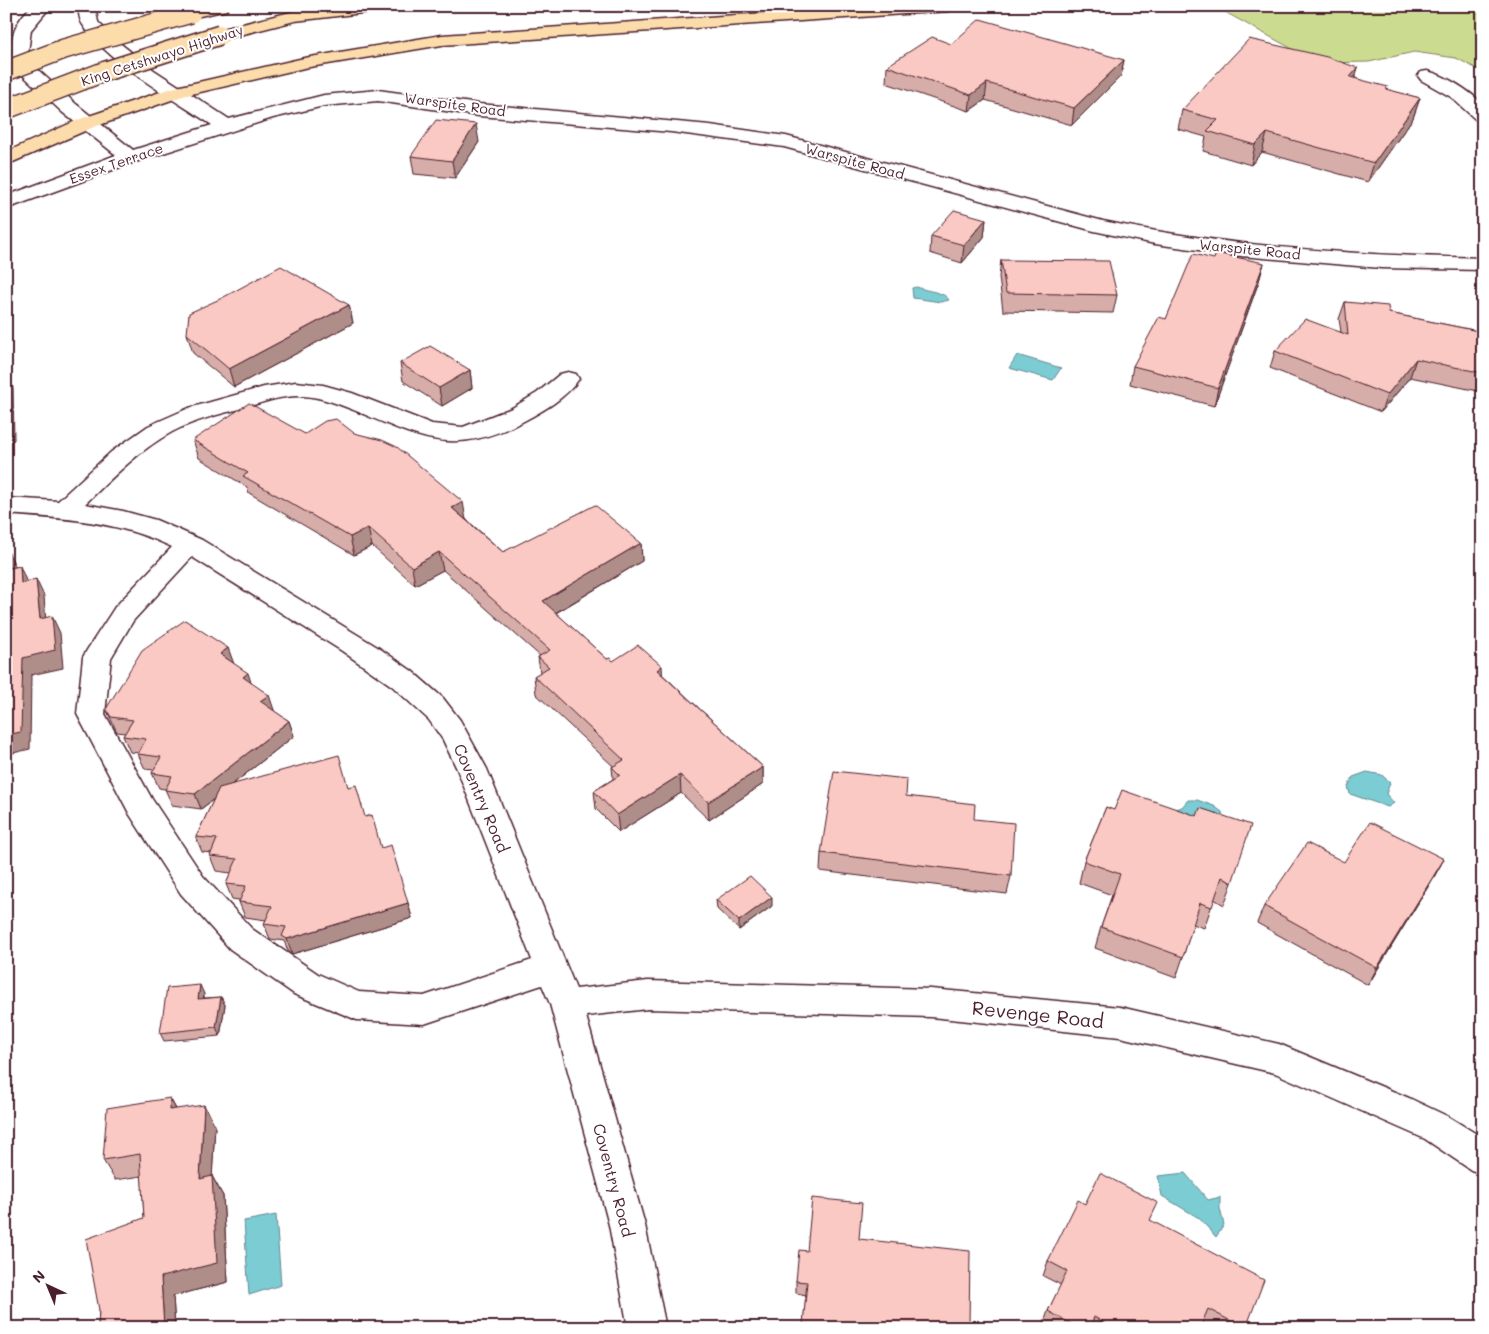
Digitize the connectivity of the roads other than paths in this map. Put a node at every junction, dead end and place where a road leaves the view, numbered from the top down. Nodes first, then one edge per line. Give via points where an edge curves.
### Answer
1 (43, 6) edge
2 (86, 6) edge
3 (221, 6) edge
4 (380, 6) edge
5 (949, 6) edge
6 (10, 63) edge
7 (1427, 76) dead end
8 (178, 92) junction
9 (6, 109) edge
10 (1483, 116) edge
11 (87, 123) junction
12 (226, 126) junction
13 (130, 157) junction
14 (6, 159) edge
15 (6, 203) edge
16 (1483, 264) edge
17 (568, 379) dead end
18 (6, 506) edge
19 (64, 510) junction
20 (189, 545) junction
21 (551, 968) junction
22 (566, 1004) junction
23 (1483, 1158) edge
24 (647, 1328) edge

1 - 6 street via 27,19 21,29
2 - 8 street via 90,24 111,45
3 - 6 highway, King Cetshwayo Highway, bridge
4 - 9 highway, King Cetshwayo Highway, bridge via 295,16 220,35 106,71
5 - 8 highway via 442,40 304,63
6 - 11 street
7 - 10 street via 1454,90
8 - 11 highway
8 - 12 street
11 - 13 street
11 - 14 highway
12 - 13 street, Essex Terrace
12 - 16 street, Warspite Road via 344,96 408,97 476,109 710,130 768,139 1101,227 1155,238 1241,250 1381,262
13 - 15 street, Essex Terrace
17 - 19 street via 542,402 515,416 463,435 427,430 350,399 304,389 265,394 198,413 156,430
18 - 19 street, Coventry Road
19 - 20 street, Coventry Road via 123,519 166,533
20 - 21 street, Coventry Road via 377,660 434,706 455,733 472,769
20 - 21 street via 124,614 97,657 91,714 141,807 192,885 241,939 306,984 357,1006 424,1010
21 - 22 street, Coventry Road
22 - 23 street, Revenge Road via 648,995 921,1003 1120,1022 1280,1059 1437,1128
22 - 24 street, Coventry Road via 627,1225

